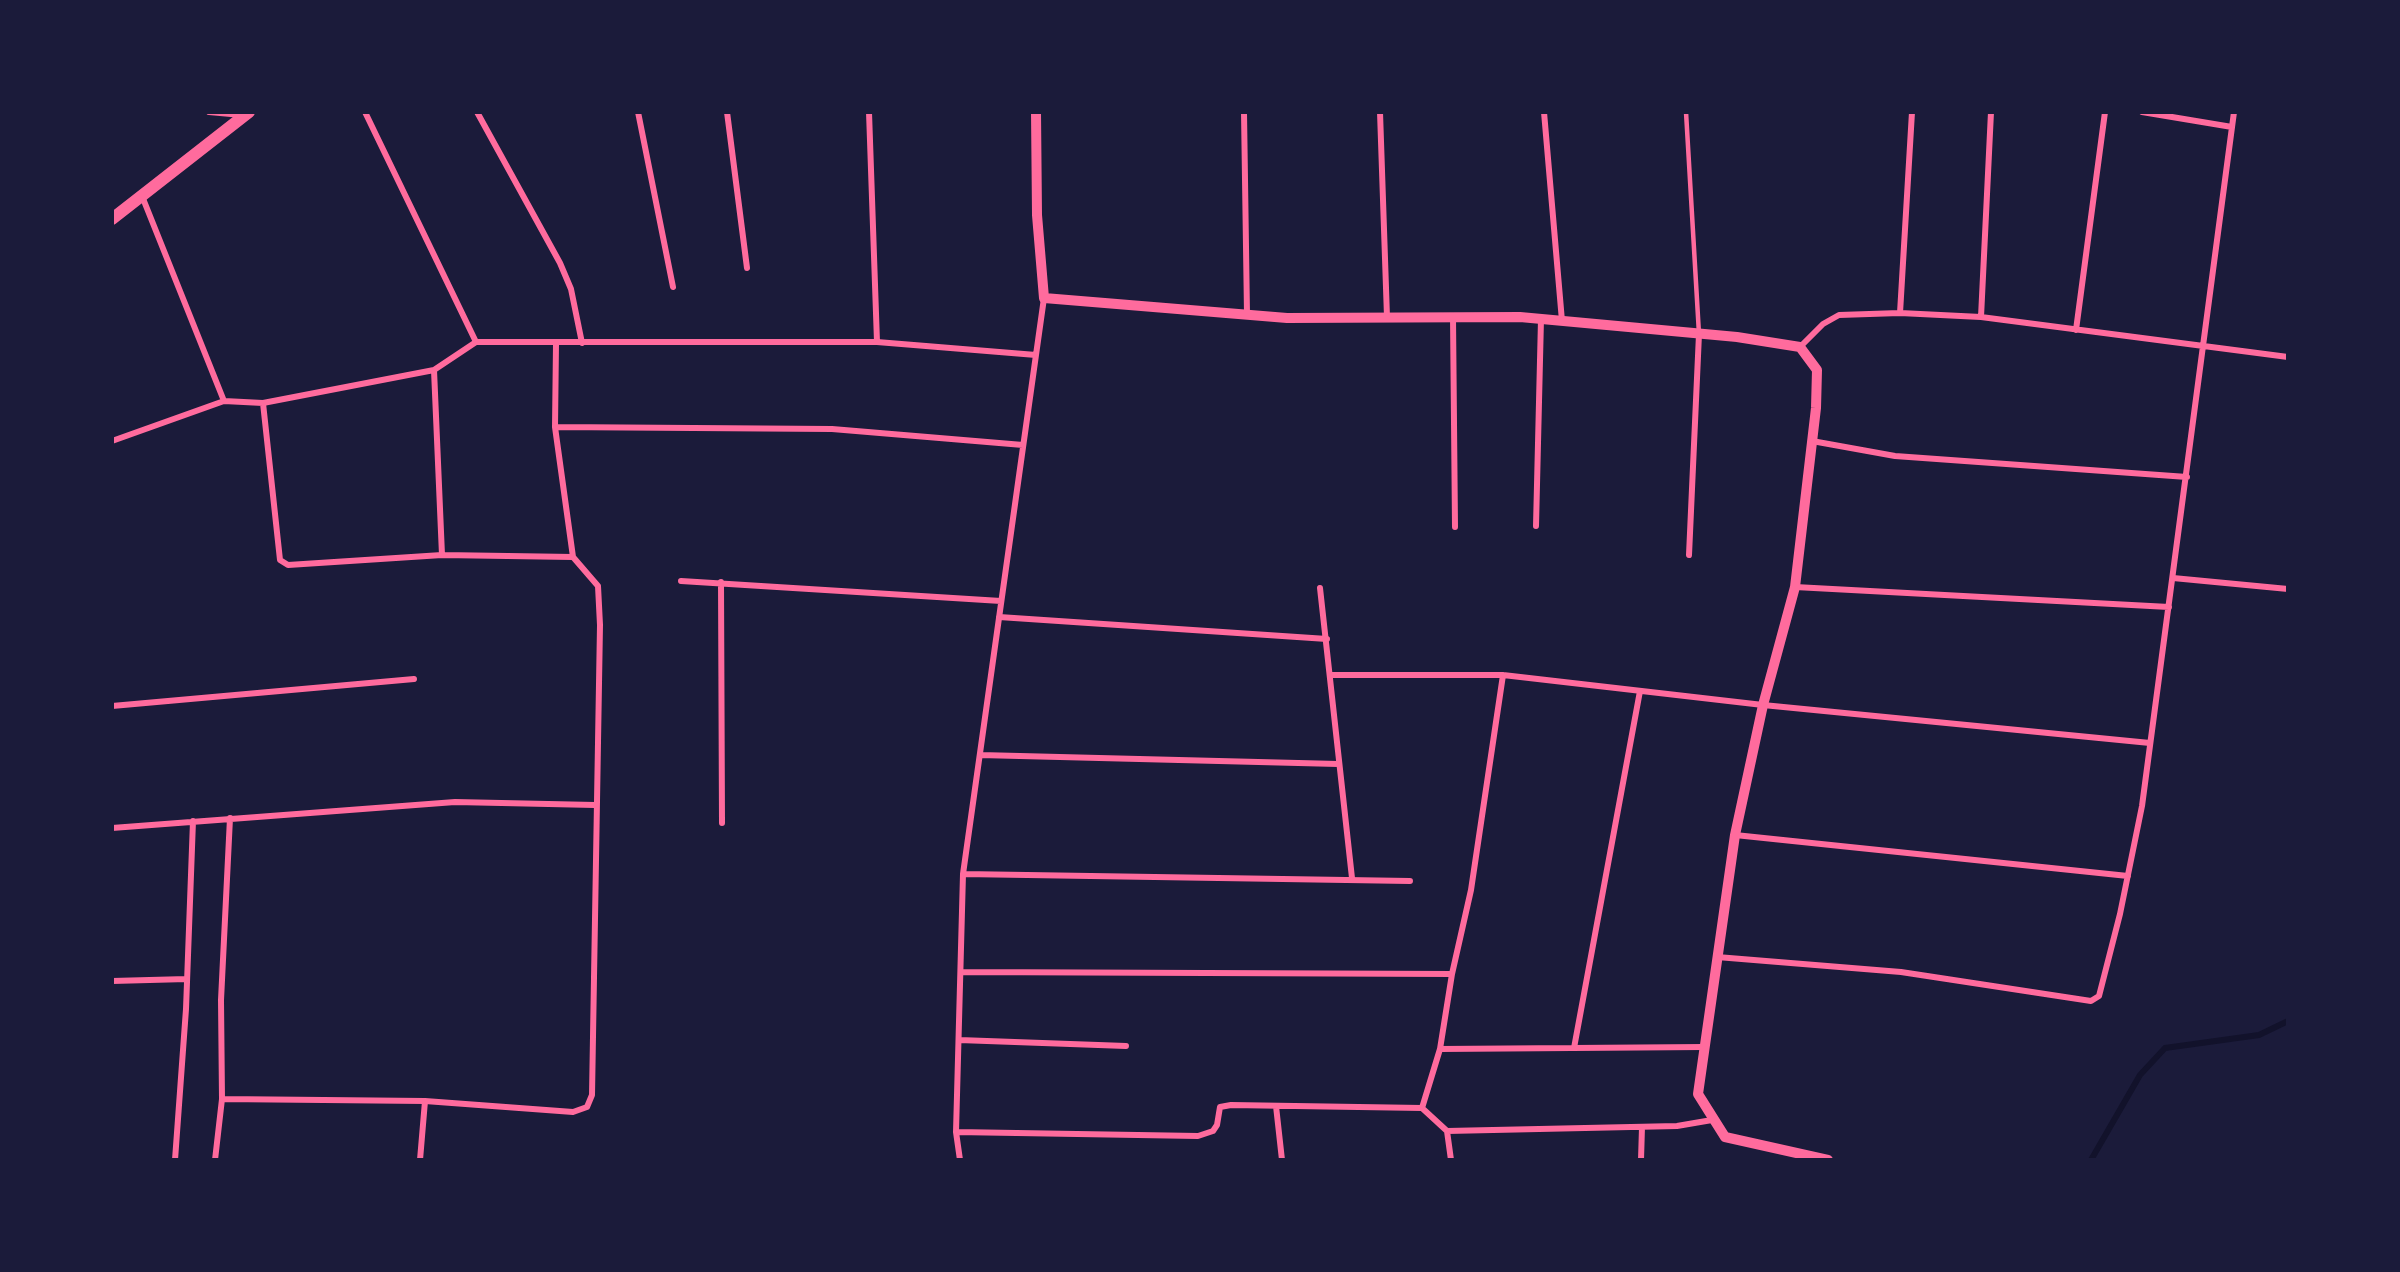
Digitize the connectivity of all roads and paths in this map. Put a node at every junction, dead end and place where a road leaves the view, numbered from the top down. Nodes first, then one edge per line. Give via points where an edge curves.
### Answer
1 (209, 112) edge
2 (365, 112) edge
3 (477, 112) edge
4 (638, 112) edge
5 (727, 112) edge
6 (869, 112) edge
7 (1036, 112) edge
8 (1244, 112) edge
9 (1380, 112) edge
10 (1544, 112) edge
11 (1686, 112) edge
12 (1912, 112) edge
13 (1991, 112) edge
14 (2105, 112) edge
15 (2142, 112) edge
16 (2234, 112) edge
17 (248, 114) edge
18 (2232, 127) junction
19 (142, 196) junction
20 (112, 219) edge
21 (747, 268) dead end
22 (673, 287) dead end
23 (1044, 298) junction
24 (1900, 313) junction
25 (1247, 314) junction
26 (1387, 317) junction
27 (1452, 317) junction
28 (1981, 317) junction
29 (1541, 319) junction
30 (1562, 321) junction
31 (2076, 330) junction
32 (1699, 334) junction
33 (476, 342) junction
34 (877, 342) junction
35 (582, 343) junction
36 (556, 344) junction
37 (1800, 347) junction
38 (2204, 348) junction
39 (1036, 355) junction
40 (2288, 357) edge
41 (434, 370) junction
42 (224, 401) junction
43 (263, 403) junction
44 (555, 427) junction
45 (112, 441) edge
46 (1812, 441) junction
47 (1023, 445) junction
48 (2187, 477) junction
49 (1536, 526) dead end
50 (1455, 527) dead end
51 (442, 555) junction
52 (1689, 555) dead end
53 (573, 557) junction
54 (2173, 578) junction
55 (681, 581) dead end
56 (721, 582) junction
57 (1795, 587) junction
58 (1320, 588) dead end
59 (2288, 589) edge
60 (1001, 601) junction
61 (2169, 607) junction
62 (999, 617) junction
63 (1327, 639) junction
64 (1332, 675) junction
65 (1503, 675) junction
66 (414, 679) dead end
67 (1640, 691) junction
68 (1763, 705) junction
69 (112, 706) edge
70 (2150, 743) junction
71 (980, 755) junction
72 (1338, 764) junction
73 (596, 805) junction
74 (230, 818) junction
75 (193, 821) junction
76 (722, 823) dead end
77 (112, 828) edge
78 (1735, 835) junction
79 (963, 874) junction
80 (2128, 876) junction
81 (1352, 878) junction
82 (1410, 881) dead end
83 (1716, 957) junction
84 (961, 972) junction
85 (1452, 974) junction
86 (187, 979) junction
87 (112, 981) edge
88 (959, 1040) junction
89 (1126, 1046) dead end
90 (1704, 1047) junction
91 (1574, 1048) junction
92 (1440, 1049) junction
93 (222, 1099) junction
94 (425, 1101) junction
95 (1276, 1106) junction
96 (1422, 1108) junction
97 (1712, 1120) junction
98 (1642, 1127) junction
99 (1447, 1131) junction
100 (956, 1132) junction
101 (1825, 1159) edge
102 (175, 1160) edge
103 (215, 1160) edge
104 (420, 1160) edge
105 (960, 1160) edge
106 (1282, 1160) edge
107 (1451, 1160) edge
108 (1641, 1160) edge

1 - 17 street
2 - 33 street
3 - 35 street via 561,263
4 - 22 street
5 - 21 street
6 - 34 street
7 - 23 street via 1037,215
8 - 25 street
9 - 26 street
10 - 30 street
11 - 32 lane
12 - 24 street
13 - 28 street
14 - 31 street
15 - 18 street
16 - 18 street
17 - 19 main road
18 - 38 street
19 - 20 main road
19 - 42 street
23 - 25 street
23 - 39 street
24 - 28 street
24 - 37 street via 1839,315 1823,324
25 - 26 street via 1287,318
26 - 27 street
27 - 29 street
27 - 50 street
28 - 31 street
29 - 30 street
29 - 49 street
30 - 32 street
31 - 38 street
32 - 37 street
32 - 52 street
33 - 36 street
33 - 41 street
34 - 35 street
34 - 39 street
35 - 36 street
36 - 44 street
37 - 46 street via 1817,370
38 - 40 street
38 - 48 street
39 - 47 street
41 - 43 street
41 - 51 street
42 - 43 street
42 - 45 street
43 - 51 street via 280,560 288,565
44 - 47 street via 832,429
44 - 53 street
46 - 48 street via 1895,456
46 - 57 street
47 - 60 street
48 - 54 street
51 - 53 street
53 - 73 street via 598,586
54 - 59 street
54 - 61 street
55 - 56 street
56 - 60 street
56 - 76 street
57 - 61 street
57 - 68 street
58 - 63 street
60 - 62 street
61 - 70 street
62 - 63 street
62 - 71 street
63 - 64 street
64 - 65 street
64 - 72 street
65 - 67 street
65 - 85 street via 1471,890
66 - 69 street
67 - 68 street
67 - 91 street
68 - 70 street
68 - 78 street
70 - 80 street
71 - 72 street
71 - 79 street
72 - 81 street
73 - 74 street via 455,802
73 - 94 street via 592,1095 587,1107 573,1112
74 - 75 street
74 - 93 street via 221,1000
75 - 77 street
75 - 86 street
78 - 80 street
78 - 83 street
79 - 81 street
79 - 84 street
80 - 83 street via 2104,983 2099,996 2091,1000 1901,972
81 - 82 street
83 - 90 street
84 - 85 street
84 - 88 street
85 - 92 street
86 - 87 street
86 - 102 street
88 - 89 street
88 - 100 street
90 - 91 street
90 - 97 street via 1698,1094
91 - 92 street
92 - 96 street
93 - 94 street
93 - 103 street
94 - 104 street
95 - 96 street
95 - 100 street via 1222,1105 1213,1131 1198,1136
95 - 106 street
96 - 99 street
97 - 98 street
97 - 101 street via 1725,1137
98 - 99 street
98 - 108 street
99 - 107 street
100 - 105 street

